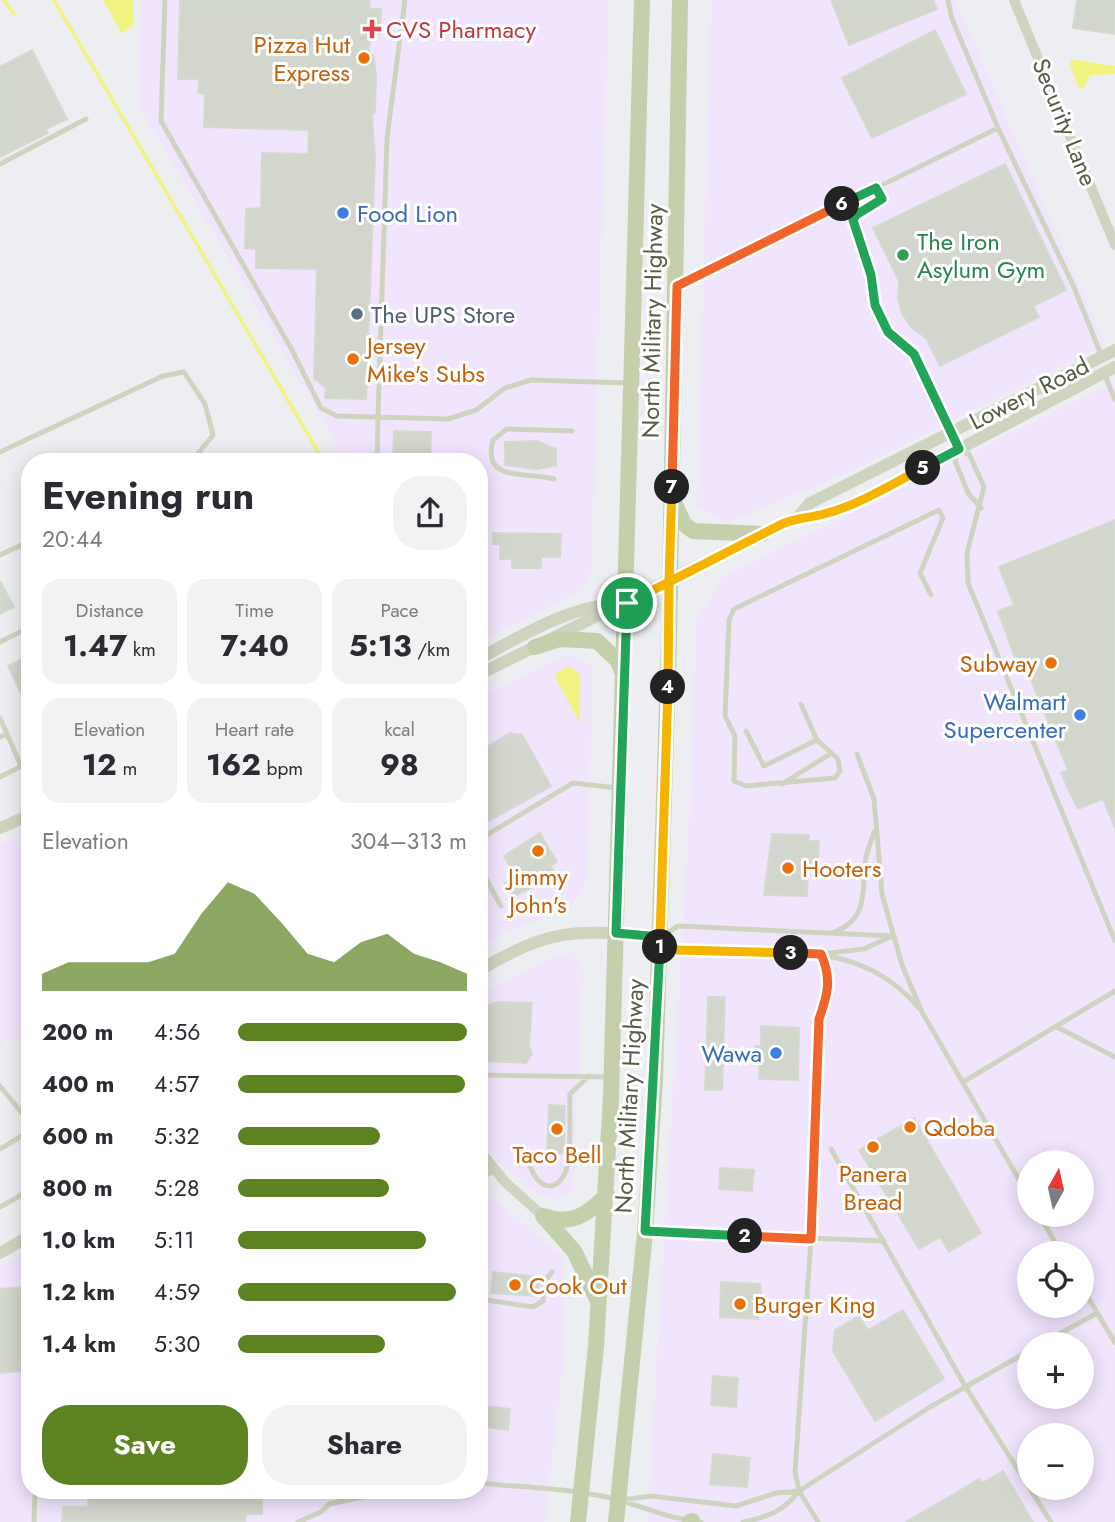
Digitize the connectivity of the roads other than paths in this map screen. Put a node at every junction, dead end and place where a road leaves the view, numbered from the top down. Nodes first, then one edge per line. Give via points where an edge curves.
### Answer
1 (165, 0) edge
2 (405, 0) edge
3 (642, 0) edge
4 (680, 0) edge
5 (948, 0) edge
6 (1014, 0) edge
7 (86, 119) dead end
8 (999, 128) junction
9 (0, 164) edge
10 (876, 188) junction
11 (1115, 245) edge
12 (677, 286) junction
13 (1115, 350) edge
14 (1102, 357) junction
15 (1109, 370) edge
16 (631, 383) junction
17 (1115, 400) edge
18 (378, 417) junction
19 (572, 431) dead end
20 (952, 432) junction
21 (960, 450) junction
22 (0, 452) edge
23 (198, 453) edge
24 (377, 453) edge
25 (554, 479) dead end
26 (671, 496) junction
27 (981, 508) junction
28 (798, 517) junction
29 (762, 534) junction
30 (21, 545) edge
31 (0, 555) edge
32 (669, 582) junction
33 (931, 594) dead end
34 (627, 603) junction
35 (21, 632) edge
36 (0, 642) edge
37 (535, 647) junction
38 (488, 654) edge
39 (488, 670) edge
40 (625, 676) junction
41 (801, 704) dead end
42 (0, 718) edge
43 (746, 731) dead end
44 (7, 734) junction
45 (0, 737) edge
46 (817, 740) junction
47 (830, 754) junction
48 (856, 754) dead end
49 (21, 766) joint
50 (0, 778) edge
51 (780, 785) junction
52 (621, 788) junction
53 (21, 819) edge
54 (0, 828) edge
55 (875, 828) junction
56 (488, 834) edge
57 (488, 883) edge
58 (501, 906) dead end
59 (616, 933) junction
60 (829, 934) junction
61 (892, 936) junction
62 (660, 937) junction
63 (1115, 941) edge
64 (821, 954) junction
65 (488, 966) edge
66 (1115, 991) edge
67 (922, 1012) junction
68 (1057, 1027) junction
69 (1115, 1057) edge
70 (488, 1075) edge
71 (589, 1076) junction
72 (612, 1077) junction
73 (963, 1082) junction
74 (0, 1086) edge
75 (21, 1112) edge
76 (21, 1136) edge
77 (0, 1149) edge
78 (831, 1149) dead end
79 (527, 1151) dead end
80 (488, 1161) edge
81 (495, 1170) junction
82 (488, 1174) edge
83 (1017, 1176) edge
84 (21, 1194) edge
85 (607, 1194) junction
86 (0, 1207) edge
87 (543, 1216) junction
88 (645, 1231) junction
89 (811, 1239) junction
90 (21, 1241) edge
91 (884, 1241) junction
92 (0, 1253) edge
93 (552, 1272) dead end
94 (488, 1300) edge
95 (599, 1305) junction
96 (1094, 1308) edge
97 (1097, 1313) junction
98 (1063, 1332) edge
99 (1115, 1343) edge
100 (1017, 1358) edge
101 (965, 1386) junction
102 (488, 1485) edge
103 (799, 1491) junction
104 (34, 1499) edge
105 (353, 1499) edge
106 (619, 1501) junction
107 (578, 1511) edge
108 (34, 1522) edge
109 (298, 1522) edge
110 (616, 1522) edge
111 (626, 1522) edge
112 (694, 1522) edge
113 (743, 1522) edge
114 (818, 1522) edge
115 (1051, 1522) edge

1 - 18 lane via 161,121 321,408 337,416
2 - 18 lane via 387,138
3 - 16 main road, North Military Highway
4 - 12 main road, North Military Highway
5 - 8 lane
6 - 11 street, Security Lane
7 - 9 lane
8 - 10 lane
8 - 14 lane
10 - 12 lane
10 - 20 lane via 882,199 853,220 871,275 875,305 888,332 914,354
12 - 26 main road, North Military Highway
13 - 14 street, Lowery Road
14 - 20 street, Lowery Road
15 - 17 lane
15 - 21 street, Lowery Road
16 - 18 lane via 531,380 505,388 476,410 449,419
16 - 34 main road, North Military Highway
18 - 24 lane
19 - 25 lane via 508,429 493,440 494,467
20 - 21 lane
20 - 28 street, Lowery Road via 810,503
21 - 27 lane via 956,461 968,493
21 - 27 lane via 970,454 984,487
21 - 28 street, Lowery Road via 864,499 824,514
22 - 23 lane via 163,376 184,372 205,404 213,435
26 - 29 main road via 684,524 693,531
26 - 32 main road, North Military Highway
27 - 63 lane via 967,553 968,583
28 - 29 street, Lowery Road
29 - 32 street, Lowery Road
30 - 31 lane
32 - 34 street, Lowery Road
32 - 62 main road, North Military Highway
33 - 51 lane via 920,573 943,519 939,510 734,609 729,620 725,716 735,736 734,781 746,786
34 - 37 street, Lowery Road
34 - 38 street, Lowery Road via 573,611
34 - 40 main road, North Military Highway
35 - 36 lane
37 - 39 street, Lowery Road
37 - 40 main road via 560,639 597,640 617,660
40 - 52 main road, North Military Highway
41 - 46 lane
42 - 44 lane
43 - 46 lane via 764,766
44 - 45 lane
44 - 49 lane
46 - 47 lane
47 - 51 lane
47 - 51 lane via 838,759 840,771 835,778
48 - 55 lane via 874,799
49 - 50 lane
52 - 56 lane via 573,783
52 - 59 main road, North Military Highway
53 - 54 street
55 - 60 lane via 861,909 845,928
55 - 61 lane
57 - 58 lane
59 - 62 street
59 - 65 street via 577,931 542,938
59 - 72 main road, North Military Highway
60 - 61 lane
60 - 62 lane via 678,926
61 - 64 lane via 864,950
61 - 67 lane
62 - 64 lane via 677,950
62 - 88 main road, North Military Highway
64 - 67 lane via 883,974
64 - 89 lane via 829,971 829,996 819,1019
66 - 68 lane
67 - 73 lane
68 - 69 lane
68 - 73 lane
70 - 71 lane
71 - 72 lane
71 - 79 lane via 570,1094 563,1178 554,1184 536,1180 529,1171
72 - 85 main road, North Military Highway
73 - 83 lane
74 - 75 lane
76 - 77 lane
78 - 91 lane
80 - 81 street
81 - 82 lane
81 - 87 street
84 - 86 lane
85 - 87 main road via 577,1219
85 - 95 main road, North Military Highway
87 - 95 main road via 575,1251
88 - 89 lane
88 - 106 main road, North Military Highway
89 - 91 lane
89 - 103 lane via 794,1472
90 - 92 street
91 - 101 lane
93 - 94 lane via 544,1282 543,1301 533,1307
95 - 107 main road, North Military Highway
96 - 97 lane
97 - 98 lane
97 - 99 lane
100 - 101 lane
101 - 103 lane
101 - 115 lane
102 - 107 lane
103 - 106 lane via 736,1506 652,1496
103 - 113 lane via 788,1506 774,1514
103 - 114 lane
104 - 108 lane
105 - 109 lane via 329,1504
106 - 107 lane
106 - 110 main road, North Military Highway
106 - 111 main road
106 - 112 lane

